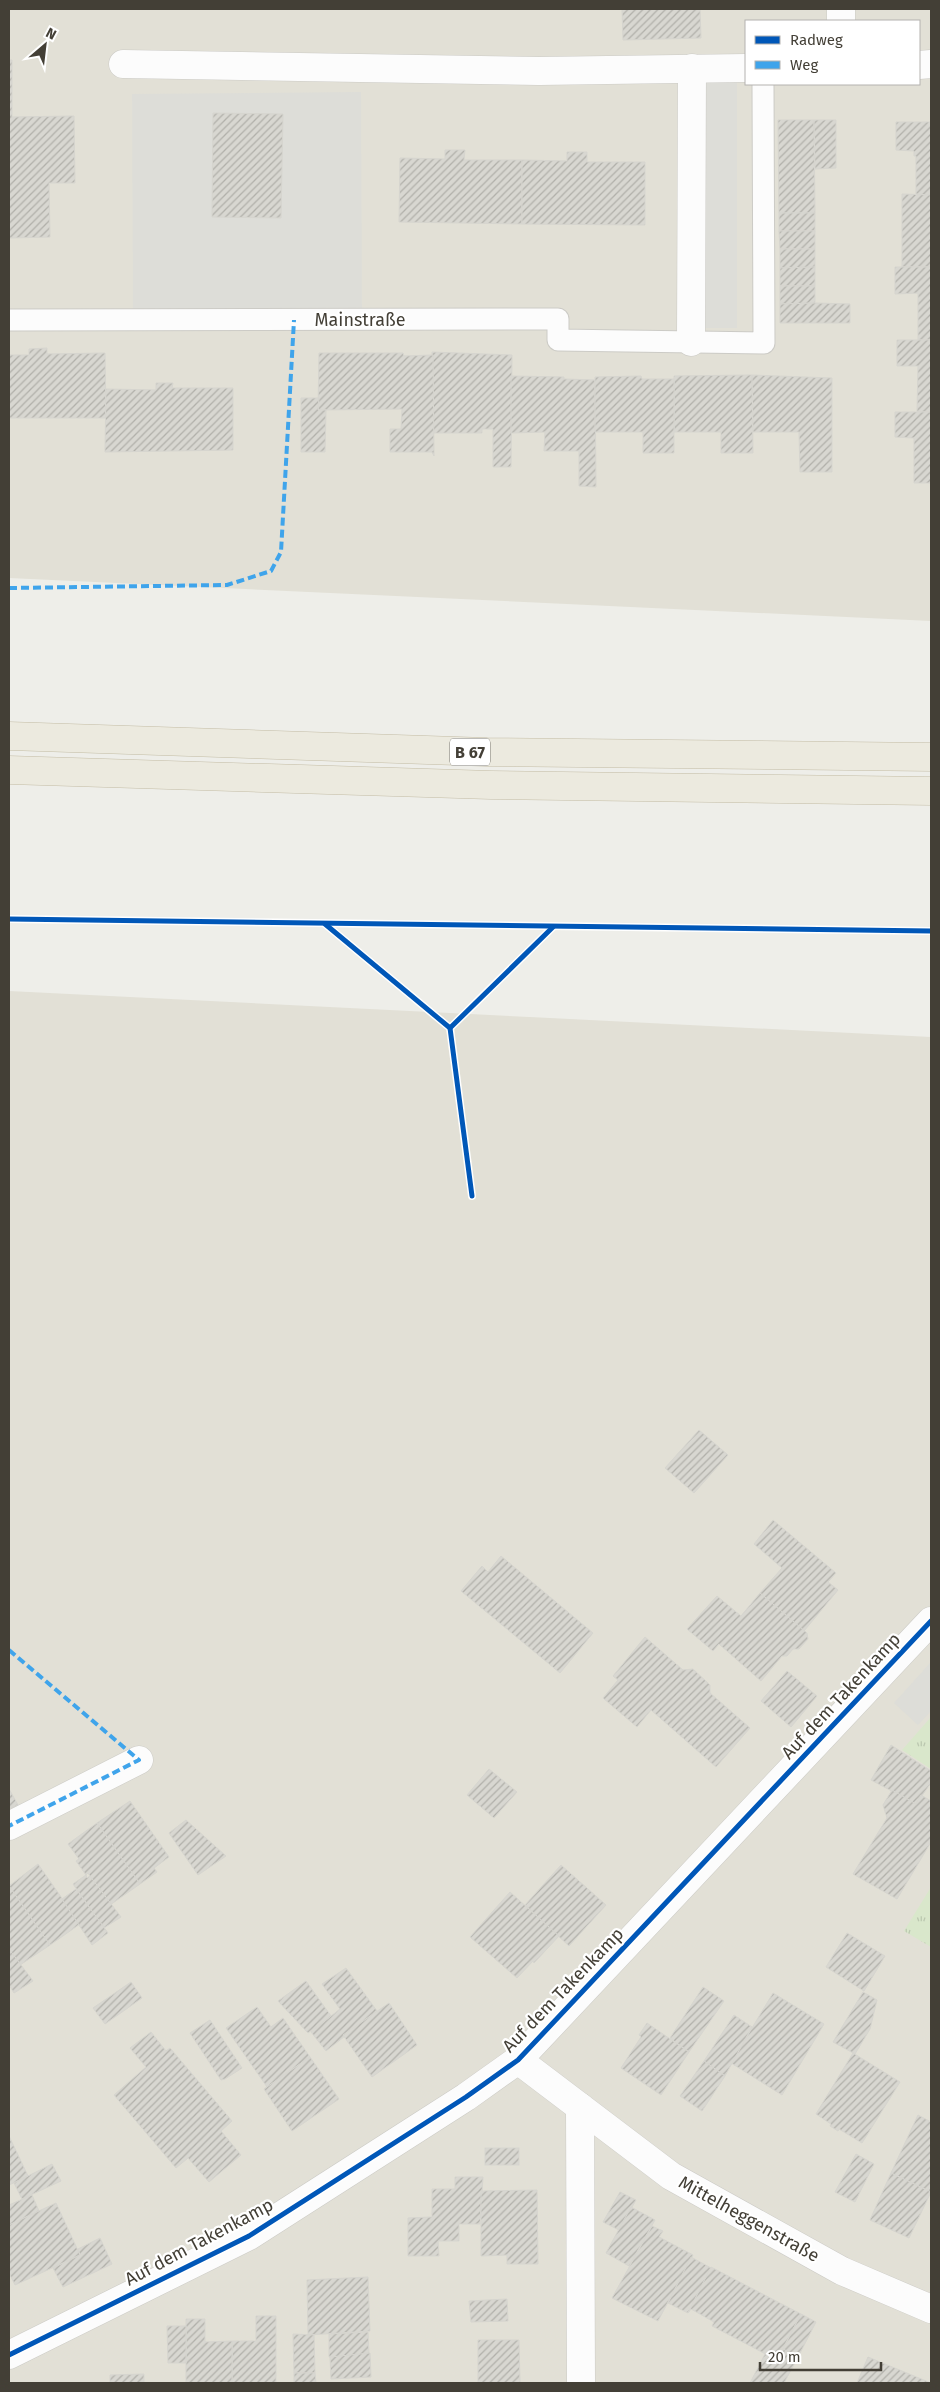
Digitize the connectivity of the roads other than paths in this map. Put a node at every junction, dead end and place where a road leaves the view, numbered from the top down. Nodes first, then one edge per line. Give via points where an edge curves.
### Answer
1 (123, 64) dead end
2 (692, 68) junction
3 (745, 68) edge
4 (763, 85) edge
5 (9, 320) edge
6 (691, 342) junction
7 (9, 736) edge
8 (931, 758) edge
9 (9, 770) edge
10 (931, 790) edge
11 (931, 1621) edge
12 (139, 1760) dead end
13 (9, 1826) edge
14 (518, 2060) junction
15 (580, 2107) junction
16 (931, 2309) edge
17 (9, 2355) edge
18 (581, 2383) edge

1 - 2 street via 539,71
2 - 3 street
2 - 6 street
4 - 6 lane, Mainstraße via 764,343
5 - 6 lane, Mainstraße via 558,319 558,340
7 - 8 highway, B 67 via 487,752
9 - 10 highway, B 67 via 491,786
11 - 14 street, Auf dem Takenkamp
12 - 13 street
14 - 15 street, Mittelheggenstraße
14 - 17 street, Auf dem Takenkamp via 249,2236
15 - 16 street, Mittelheggenstraße via 671,2176 842,2271
15 - 18 street

